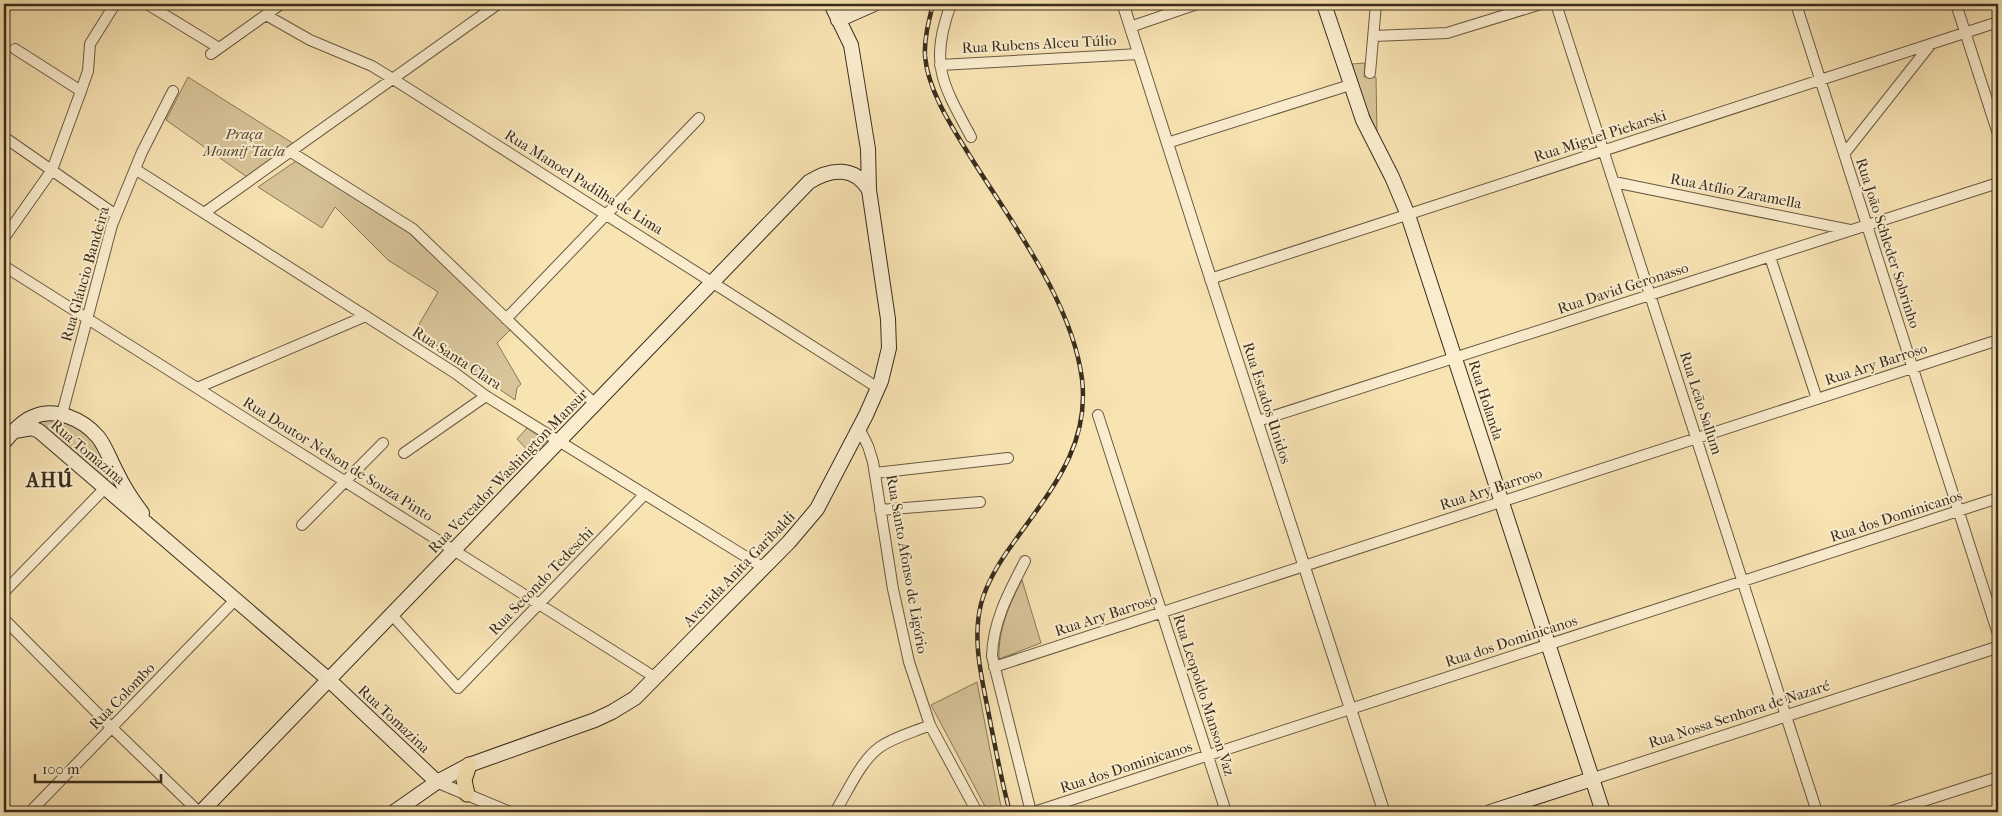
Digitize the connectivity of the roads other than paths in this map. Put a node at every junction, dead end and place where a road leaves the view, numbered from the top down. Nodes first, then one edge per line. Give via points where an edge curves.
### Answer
1 (115, 4) edge
2 (147, 4) edge
3 (281, 4) edge
4 (498, 4) edge
5 (830, 4) edge
6 (874, 4) edge
7 (951, 4) edge
8 (1123, 4) edge
9 (1197, 4) edge
10 (1324, 4) edge
11 (1376, 4) edge
12 (1541, 4) edge
13 (1556, 4) edge
14 (1796, 4) edge
15 (1956, 4) edge
16 (266, 14) junction
17 (838, 20) junction
18 (1998, 22) edge
19 (1130, 27) junction
20 (1965, 32) junction
21 (1374, 36) junction
22 (1931, 44) junction
23 (15, 49) dead end
24 (1139, 54) junction
25 (940, 64) junction
26 (1370, 73) dead end
27 (393, 79) junction
28 (1820, 80) junction
29 (1350, 85) junction
30 (81, 91) junction
31 (173, 91) dead end
32 (699, 118) dead end
33 (1998, 134) edge
34 (4, 136) edge
35 (972, 137) dead end
36 (1167, 143) junction
37 (1604, 151) junction
38 (291, 152) junction
39 (1844, 154) junction
40 (135, 169) junction
41 (52, 170) junction
42 (848, 172) junction
43 (1614, 182) junction
44 (1998, 183) edge
45 (869, 190) junction
46 (204, 213) junction
47 (116, 215) junction
48 (606, 215) junction
49 (1408, 215) junction
50 (1867, 226) junction
51 (1852, 230) junction
52 (4, 238) edge
53 (1770, 257) junction
54 (4, 266) edge
55 (1210, 279) junction
56 (712, 282) junction
57 (1650, 295) junction
58 (366, 316) junction
59 (88, 319) junction
60 (506, 319) junction
61 (1998, 340) edge
62 (1455, 357) junction
63 (1912, 368) junction
64 (197, 388) junction
65 (878, 388) junction
66 (486, 396) junction
67 (1817, 399) junction
68 (595, 404) junction
69 (62, 414) junction
70 (1098, 415) dead end
71 (1258, 420) junction
72 (859, 428) junction
73 (15, 431) junction
74 (1696, 438) junction
75 (559, 441) junction
76 (4, 442) edge
77 (383, 443) dead end
78 (404, 453) dead end
79 (1008, 458) dead end
80 (116, 471) junction
81 (875, 473) junction
82 (345, 482) junction
83 (105, 488) junction
84 (645, 494) junction
85 (1998, 498) edge
86 (980, 502) dead end
87 (1502, 502) junction
88 (880, 510) junction
89 (1959, 511) junction
90 (302, 525) dead end
91 (170, 544) junction
92 (454, 550) junction
93 (1025, 561) dead end
94 (1305, 566) junction
95 (764, 568) junction
96 (1743, 582) junction
97 (4, 592) edge
98 (235, 600) junction
99 (539, 604) junction
100 (1162, 612) junction
101 (392, 615) junction
102 (4, 619) edge
103 (1998, 634) edge
104 (1548, 645) junction
105 (1998, 647) edge
106 (994, 667) junction
107 (656, 678) junction
108 (329, 680) junction
109 (1351, 710) junction
110 (1786, 716) junction
111 (930, 725) junction
112 (112, 728) junction
113 (1208, 756) junction
114 (470, 765) junction
115 (1998, 777) edge
116 (1592, 779) junction
117 (437, 782) junction
118 (467, 794) junction
119 (503, 811) edge
120 (30, 812) edge
121 (200, 812) edge
122 (394, 812) edge
123 (835, 812) edge
124 (977, 812) edge
125 (1032, 812) edge
126 (1226, 812) edge
127 (1384, 812) edge
128 (1490, 812) edge
129 (1603, 812) edge
130 (1817, 812) edge
131 (1889, 812) edge

1 - 30 street via 90,44 88,71
2 - 16 street via 215,51
3 - 16 street
4 - 27 street
5 - 17 main road, Avenida Anita Garibaldi
6 - 17 main road
7 - 25 street via 940,38
8 - 19 street, Rua Estados Unidos
9 - 19 street
10 - 29 main road, Rua Holanda
11 - 21 street
12 - 21 street via 1447,33
13 - 37 street, Rua Leão Sallum
14 - 28 street, Rua João Schleder Sobrinho
15 - 20 street
16 - 27 street, Rua Manoel Padilha de Lima via 310,40 372,66
17 - 42 main road, Avenida Anita Garibaldi via 860,155 857,164
17 - 45 main road, Avenida Anita Garibaldi via 851,46 868,149
18 - 20 street, Rua Miguel Piekarski
19 - 24 street, Rua Estados Unidos
20 - 22 street, Rua Miguel Piekarski
20 - 33 street
21 - 26 street
22 - 28 street, Rua Miguel Piekarski
22 - 39 street
23 - 30 street
24 - 25 street, Rua Rubens Alceu Túlio
24 - 36 street, Rua Estados Unidos
25 - 35 street via 948,93
27 - 38 street
27 - 48 street, Rua Manoel Padilha de Lima
28 - 37 street, Rua Miguel Piekarski
28 - 39 street, Rua João Schleder Sobrinho
29 - 36 street
29 - 49 main road, Rua Holanda
30 - 41 street
31 - 40 street, Rua Gláucio Bandeira
32 - 48 street
34 - 41 street
36 - 55 street, Rua Estados Unidos
37 - 43 street, Rua Leão Sallum
37 - 49 street, Rua Miguel Piekarski
38 - 46 street
38 - 60 street via 413,229
39 - 50 street, Rua João Schleder Sobrinho
40 - 46 street, Rua Santa Clara
40 - 47 street, Rua Gláucio Bandeira
41 - 47 street
41 - 52 street
42 - 45 main road via 861,178
42 - 56 main road, Rua Vereador Washington Mansur via 824,174 809,182
43 - 51 street, Rua Atílio Zaramella
43 - 57 street, Rua Leão Sallum
44 - 50 street, Rua David Geronasso
45 - 65 main road, Avenida Anita Garibaldi via 890,334 887,360
46 - 58 street, Rua Santa Clara
47 - 59 street, Rua Gláucio Bandeira
48 - 56 street, Rua Manoel Padilha de Lima
48 - 60 street
49 - 55 street, Rua Miguel Piekarski
49 - 62 main road, Rua Holanda
50 - 51 street, Rua David Geronasso
50 - 63 street, Rua João Schleder Sobrinho
51 - 53 street, Rua David Geronasso
53 - 57 street, Rua David Geronasso
53 - 67 street
54 - 59 street, Rua Doutor Nelson de Souza Pinto
55 - 71 street, Rua Estados Unidos
56 - 65 street, Rua Manoel Padilha de Lima
56 - 68 main road, Rua Vereador Washington Mansur
57 - 62 street, Rua David Geronasso
57 - 74 street, Rua Leão Sallum
58 - 64 street
58 - 66 street, Rua Santa Clara
59 - 64 street, Rua Doutor Nelson de Souza Pinto
59 - 69 street, Rua Gláucio Bandeira
60 - 68 street
61 - 63 street, Rua Ary Barroso
62 - 71 street, Rua David Geronasso
62 - 87 main road, Rua Holanda
63 - 67 street, Rua Ary Barroso
63 - 89 street, Rua João Schleder Sobrinho
64 - 82 street, Rua Doutor Nelson de Souza Pinto
65 - 72 main road, Avenida Anita Garibaldi
66 - 75 street, Rua Santa Clara
66 - 78 street
67 - 74 street, Rua Ary Barroso
68 - 75 main road, Rua Vereador Washington Mansur
69 - 73 main road, Rua Tomazina via 33,416
69 - 80 main road, Rua Tomazina via 92,430 105,447
70 - 100 street, Rua Leopoldo Manson Vaz
71 - 94 street, Rua Estados Unidos
72 - 81 street, Rua Santo Afonso de Ligório via 871,454
72 - 95 main road, Avenida Anita Garibaldi via 810,518
73 - 76 main road
73 - 83 main road, Rua Tomazina via 32,428 39,431
74 - 87 street, Rua Ary Barroso
74 - 96 street, Rua Leão Sallum
75 - 84 street, Rua Santa Clara
75 - 92 main road, Rua Vereador Washington Mansur
77 - 82 street
79 - 81 street
80 - 83 main road
80 - 91 main road, Rua Tomazina via 134,501
81 - 88 street, Rua Santo Afonso de Ligório
82 - 90 street
82 - 92 street, Rua Doutor Nelson de Souza Pinto
83 - 91 main road, Rua Tomazina
83 - 97 street
84 - 95 street, Rua Santa Clara
84 - 99 street, Rua Secondo Tedeschi
85 - 89 street, Rua dos Dominicanos
86 - 88 street
87 - 94 street, Rua Ary Barroso
87 - 104 main road, Rua Holanda
88 - 111 street, Rua Santo Afonso de Ligório via 902,634
89 - 96 street, Rua dos Dominicanos
89 - 103 street, Rua João Schleder Sobrinho
91 - 98 main road, Rua Tomazina
92 - 99 street, Rua Doutor Nelson de Souza Pinto
92 - 101 main road, Rua Vereador Washington Mansur
93 - 106 street via 1000,611 993,642
94 - 100 street, Rua Ary Barroso
94 - 109 street, Rua Estados Unidos
95 - 107 main road, Avenida Anita Garibaldi
96 - 104 street, Rua dos Dominicanos
96 - 110 street, Rua Leão Sallum
98 - 108 main road, Rua Tomazina
98 - 112 street, Rua Colombo
99 - 101 street, Rua Secondo Tedeschi via 458,688
99 - 107 street, Rua Doutor Nelson de Souza Pinto
100 - 106 street, Rua Ary Barroso
100 - 113 street, Rua Leopoldo Manson Vaz
101 - 108 main road, Rua Vereador Washington Mansur
102 - 112 street
104 - 109 street, Rua dos Dominicanos
104 - 116 main road, Rua Holanda
105 - 110 street, Rua Nossa Senhora de Nazaré
106 - 125 street
107 - 114 main road, Avenida Anita Garibaldi via 635,698 603,716
108 - 117 main road, Rua Tomazina
108 - 121 main road, Rua Vereador Washington Mansur
109 - 113 street, Rua dos Dominicanos
109 - 127 street, Rua Estados Unidos
110 - 116 street, Rua Nossa Senhora de Nazaré
110 - 130 street, Rua Leão Sallum
111 - 123 street via 877,749
111 - 124 street, Rua Santo Afonso de Ligório
112 - 120 street, Rua Colombo
112 - 121 street
113 - 125 street, Rua dos Dominicanos
113 - 126 street, Rua Leopoldo Manson Vaz
114 - 117 main road, Avenida Anita Garibaldi
114 - 118 main road via 464,780
115 - 131 street
116 - 128 main road, Rua Nossa Senhora de Nazaré
116 - 129 main road, Rua Holanda
117 - 118 street
117 - 122 main road, Avenida Anita Garibaldi
118 - 119 street

